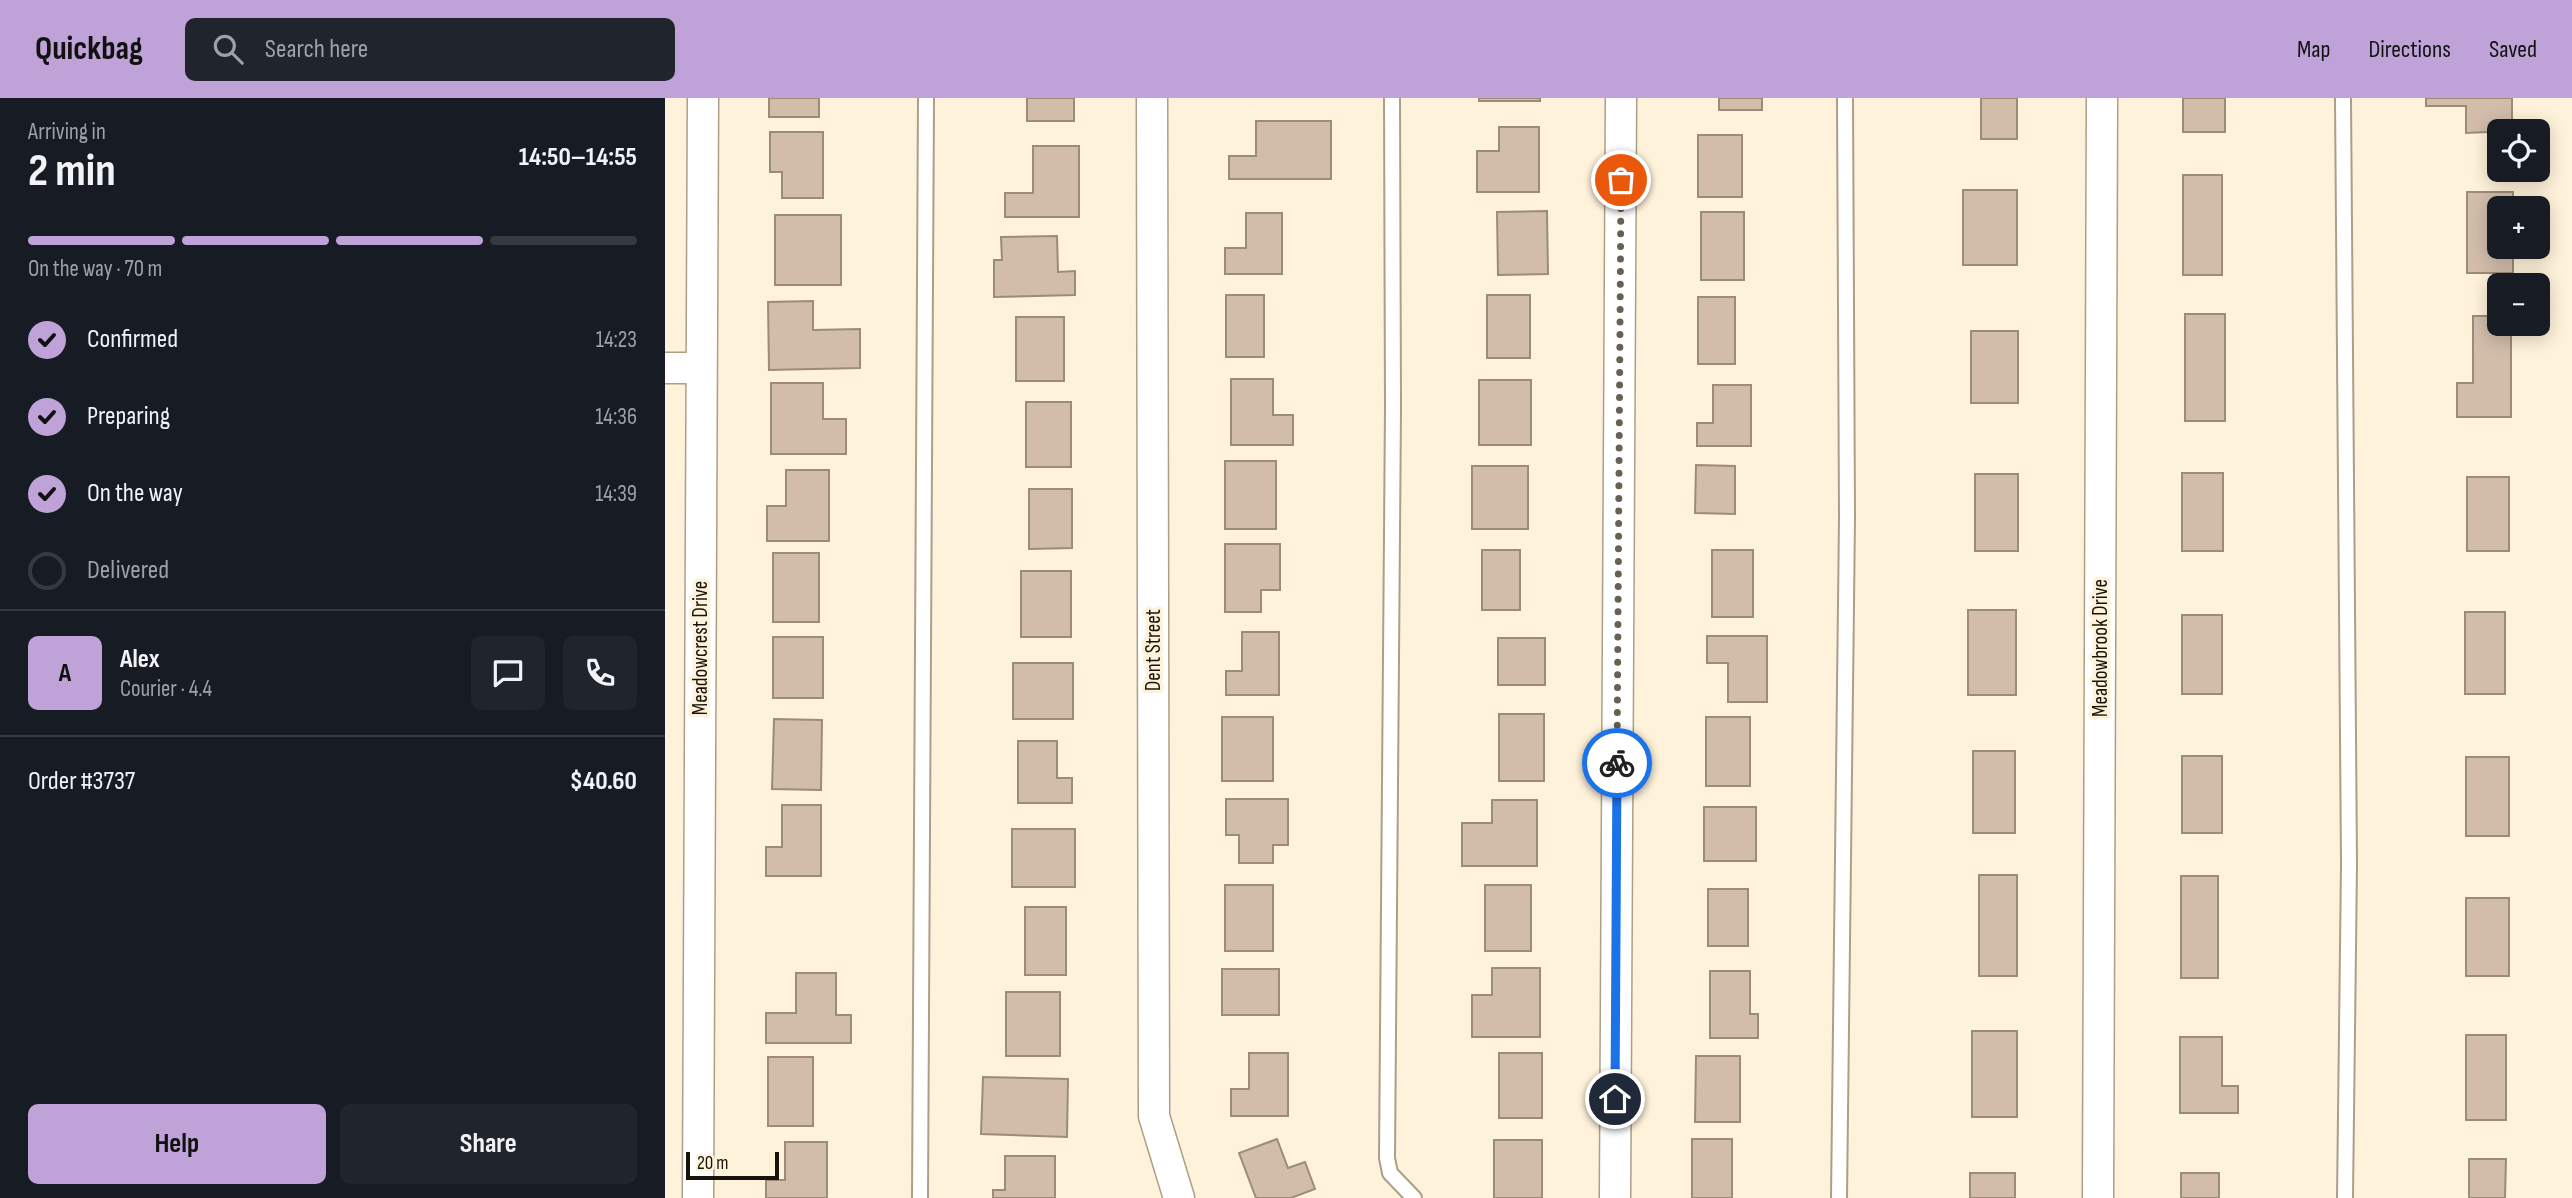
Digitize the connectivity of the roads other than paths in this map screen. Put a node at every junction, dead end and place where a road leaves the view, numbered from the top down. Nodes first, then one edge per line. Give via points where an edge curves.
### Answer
1 (703, 98) edge
2 (926, 98) edge
3 (1152, 98) edge
4 (1392, 98) edge
5 (1621, 98) edge
6 (1845, 98) edge
7 (2102, 98) edge
8 (2343, 98) edge
9 (665, 368) edge
10 (701, 368) junction
11 (1174, 1194) edge
12 (698, 1198) edge
13 (920, 1198) edge
14 (1414, 1198) edge
15 (1615, 1198) edge
16 (1839, 1198) edge
17 (2098, 1198) edge
18 (2345, 1198) edge

1 - 10 street, Meadowcrest Drive
2 - 13 lane
3 - 11 street, Dent Street via 1154,1116
4 - 14 lane via 1387,1157 1390,1173
5 - 15 street
6 - 16 lane via 1847,518
7 - 17 street, Meadowbrook Drive
8 - 18 lane via 2349,864
9 - 10 street
10 - 12 street, Meadowcrest Drive

